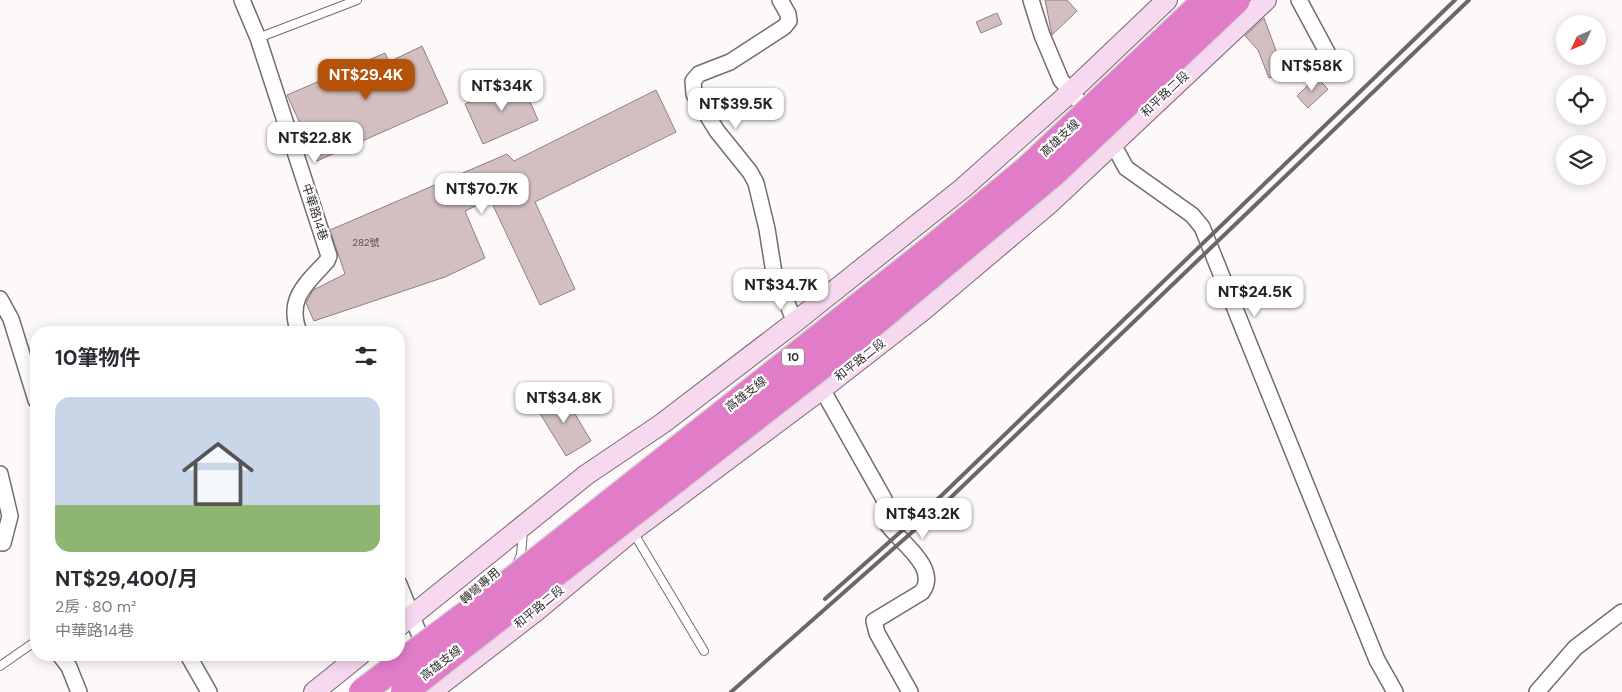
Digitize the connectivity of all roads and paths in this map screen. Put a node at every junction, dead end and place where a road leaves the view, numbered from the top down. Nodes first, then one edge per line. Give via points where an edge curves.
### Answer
1 (242, 0) edge
2 (357, 0) edge
3 (780, 0) edge
4 (1031, 0) edge
5 (1167, 0) edge
6 (1206, 0) edge
7 (1238, 0) edge
8 (1266, 0) edge
9 (1299, 0) edge
10 (258, 38) junction
11 (1327, 52) dead end
12 (1070, 92) junction
13 (1113, 142) junction
14 (0, 299) edge
15 (795, 322) junction
16 (297, 326) edge
17 (30, 381) edge
18 (822, 389) junction
19 (0, 474) edge
20 (523, 527) junction
21 (632, 531) junction
22 (4, 543) dead end
23 (1622, 612) edge
24 (405, 621) edge
25 (422, 642) junction
26 (30, 644) edge
27 (704, 651) dead end
28 (405, 660) edge
29 (65, 661) edge
30 (191, 661) edge
31 (353, 661) edge
32 (404, 661) edge
33 (0, 666) edge
34 (440, 689) edge
35 (79, 692) edge
36 (209, 692) edge
37 (314, 692) edge
38 (362, 692) edge
39 (404, 692) edge
40 (910, 692) edge
41 (1395, 692) edge
42 (1537, 692) edge

1 - 10 street, 中華路14巷
2 - 10 lane
3 - 15 street via 788,14 789,21 784,27 730,62 698,74 692,87 717,130 756,183 774,273
4 - 12 street via 1061,80
5 - 12 street
6 - 28 highway, 高雄支線 / 10, bridge via 1027,169 933,247 512,580
7 - 39 highway, 高雄支線 / 10, bridge via 1054,173 836,355
8 - 13 street, 和平路二段
9 - 11 street
10 - 16 street, 中華路14巷 via 329,256 299,293 294,307
12 - 13 street
12 - 15 street via 963,188
13 - 18 street, 和平路二段 via 1050,204
13 - 41 street via 1126,168 1186,210 1202,227 1376,660
14 - 17 street via 11,319
15 - 20 street via 663,422 586,475
18 - 21 street, 和平路二段
18 - 40 street via 887,504 888,525 911,548 925,571 926,584 922,592 874,621
19 - 22 street via 10,516
20 - 24 street
20 - 25 lane, 轉彎專用 via 521,555 514,571 479,605
21 - 27 lane
21 - 34 street, 和平路二段
23 - 42 street via 1575,648
24 - 25 street
25 - 34 street
26 - 33 lane
29 - 35 street
30 - 36 street
31 - 37 street
32 - 38 highway, 高雄支線 / 10, bridge

